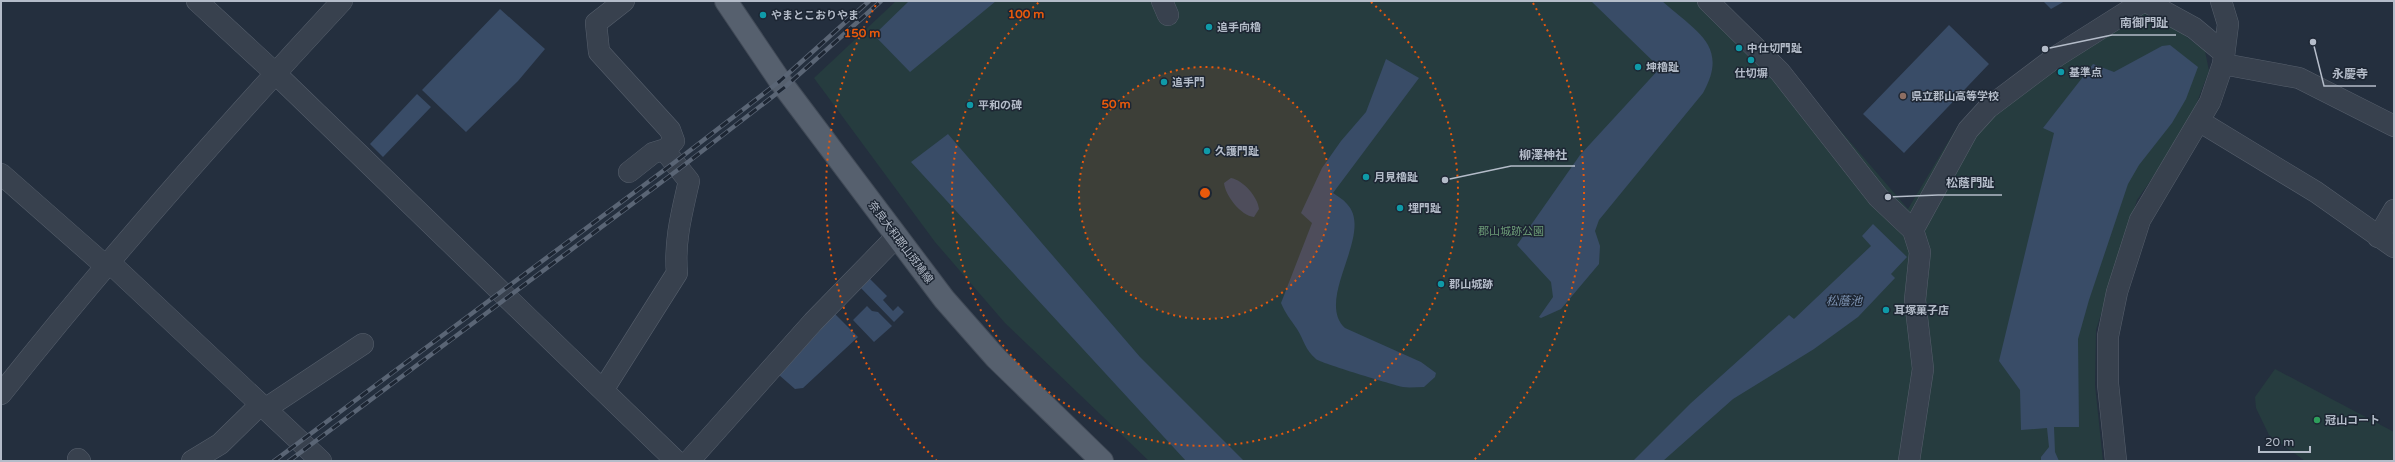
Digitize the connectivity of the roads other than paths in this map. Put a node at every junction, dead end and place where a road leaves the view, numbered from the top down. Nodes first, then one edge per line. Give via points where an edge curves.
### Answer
1 (198, 1) edge
2 (342, 1) edge
3 (624, 1) edge
4 (726, 1) edge
5 (1708, 1) edge
6 (2145, 1) edge
7 (2221, 1) edge
8 (2224, 58) junction
9 (275, 72) junction
10 (2199, 121) junction
11 (2394, 126) edge
12 (666, 149) junction
13 (629, 172) dead end
14 (1, 174) edge
15 (2394, 210) edge
16 (1913, 230) junction
17 (897, 236) junction
18 (2386, 242) edge
19 (110, 263) junction
20 (363, 344) dead end
21 (4, 384) edge
22 (603, 390) junction
23 (262, 407) junction
24 (192, 461) edge
25 (321, 461) edge
26 (676, 461) edge
27 (689, 461) edge
28 (1102, 461) edge
29 (1909, 461) edge
30 (2116, 461) edge

1 - 9 street
2 - 9 street
3 - 12 street via 596,23 599,52 670,130 674,141
4 - 17 main road, 奈良大和郡山斑鳩線 via 780,81
5 - 16 street via 1780,72 1878,197
6 - 8 street via 2194,28
6 - 16 street via 2057,56 1988,108 1968,130
7 - 8 street via 2228,24
8 - 10 street via 2210,102
8 - 11 street via 2299,78
9 - 19 street
9 - 22 street
10 - 18 street via 2316,192
10 - 30 street via 2140,220 2117,292 2108,336 2108,384
12 - 13 street via 653,153
12 - 22 street via 689,181 678,227 675,255 677,273
14 - 19 street via 101,262
15 - 18 street
16 - 29 street via 1920,252 1915,300 1923,369
17 - 27 street via 814,322
17 - 28 main road, 奈良大和郡山斑鳩線 via 944,299 981,342
19 - 21 street
19 - 23 street
20 - 23 street
22 - 26 street
23 - 24 street via 220,444
23 - 25 street

